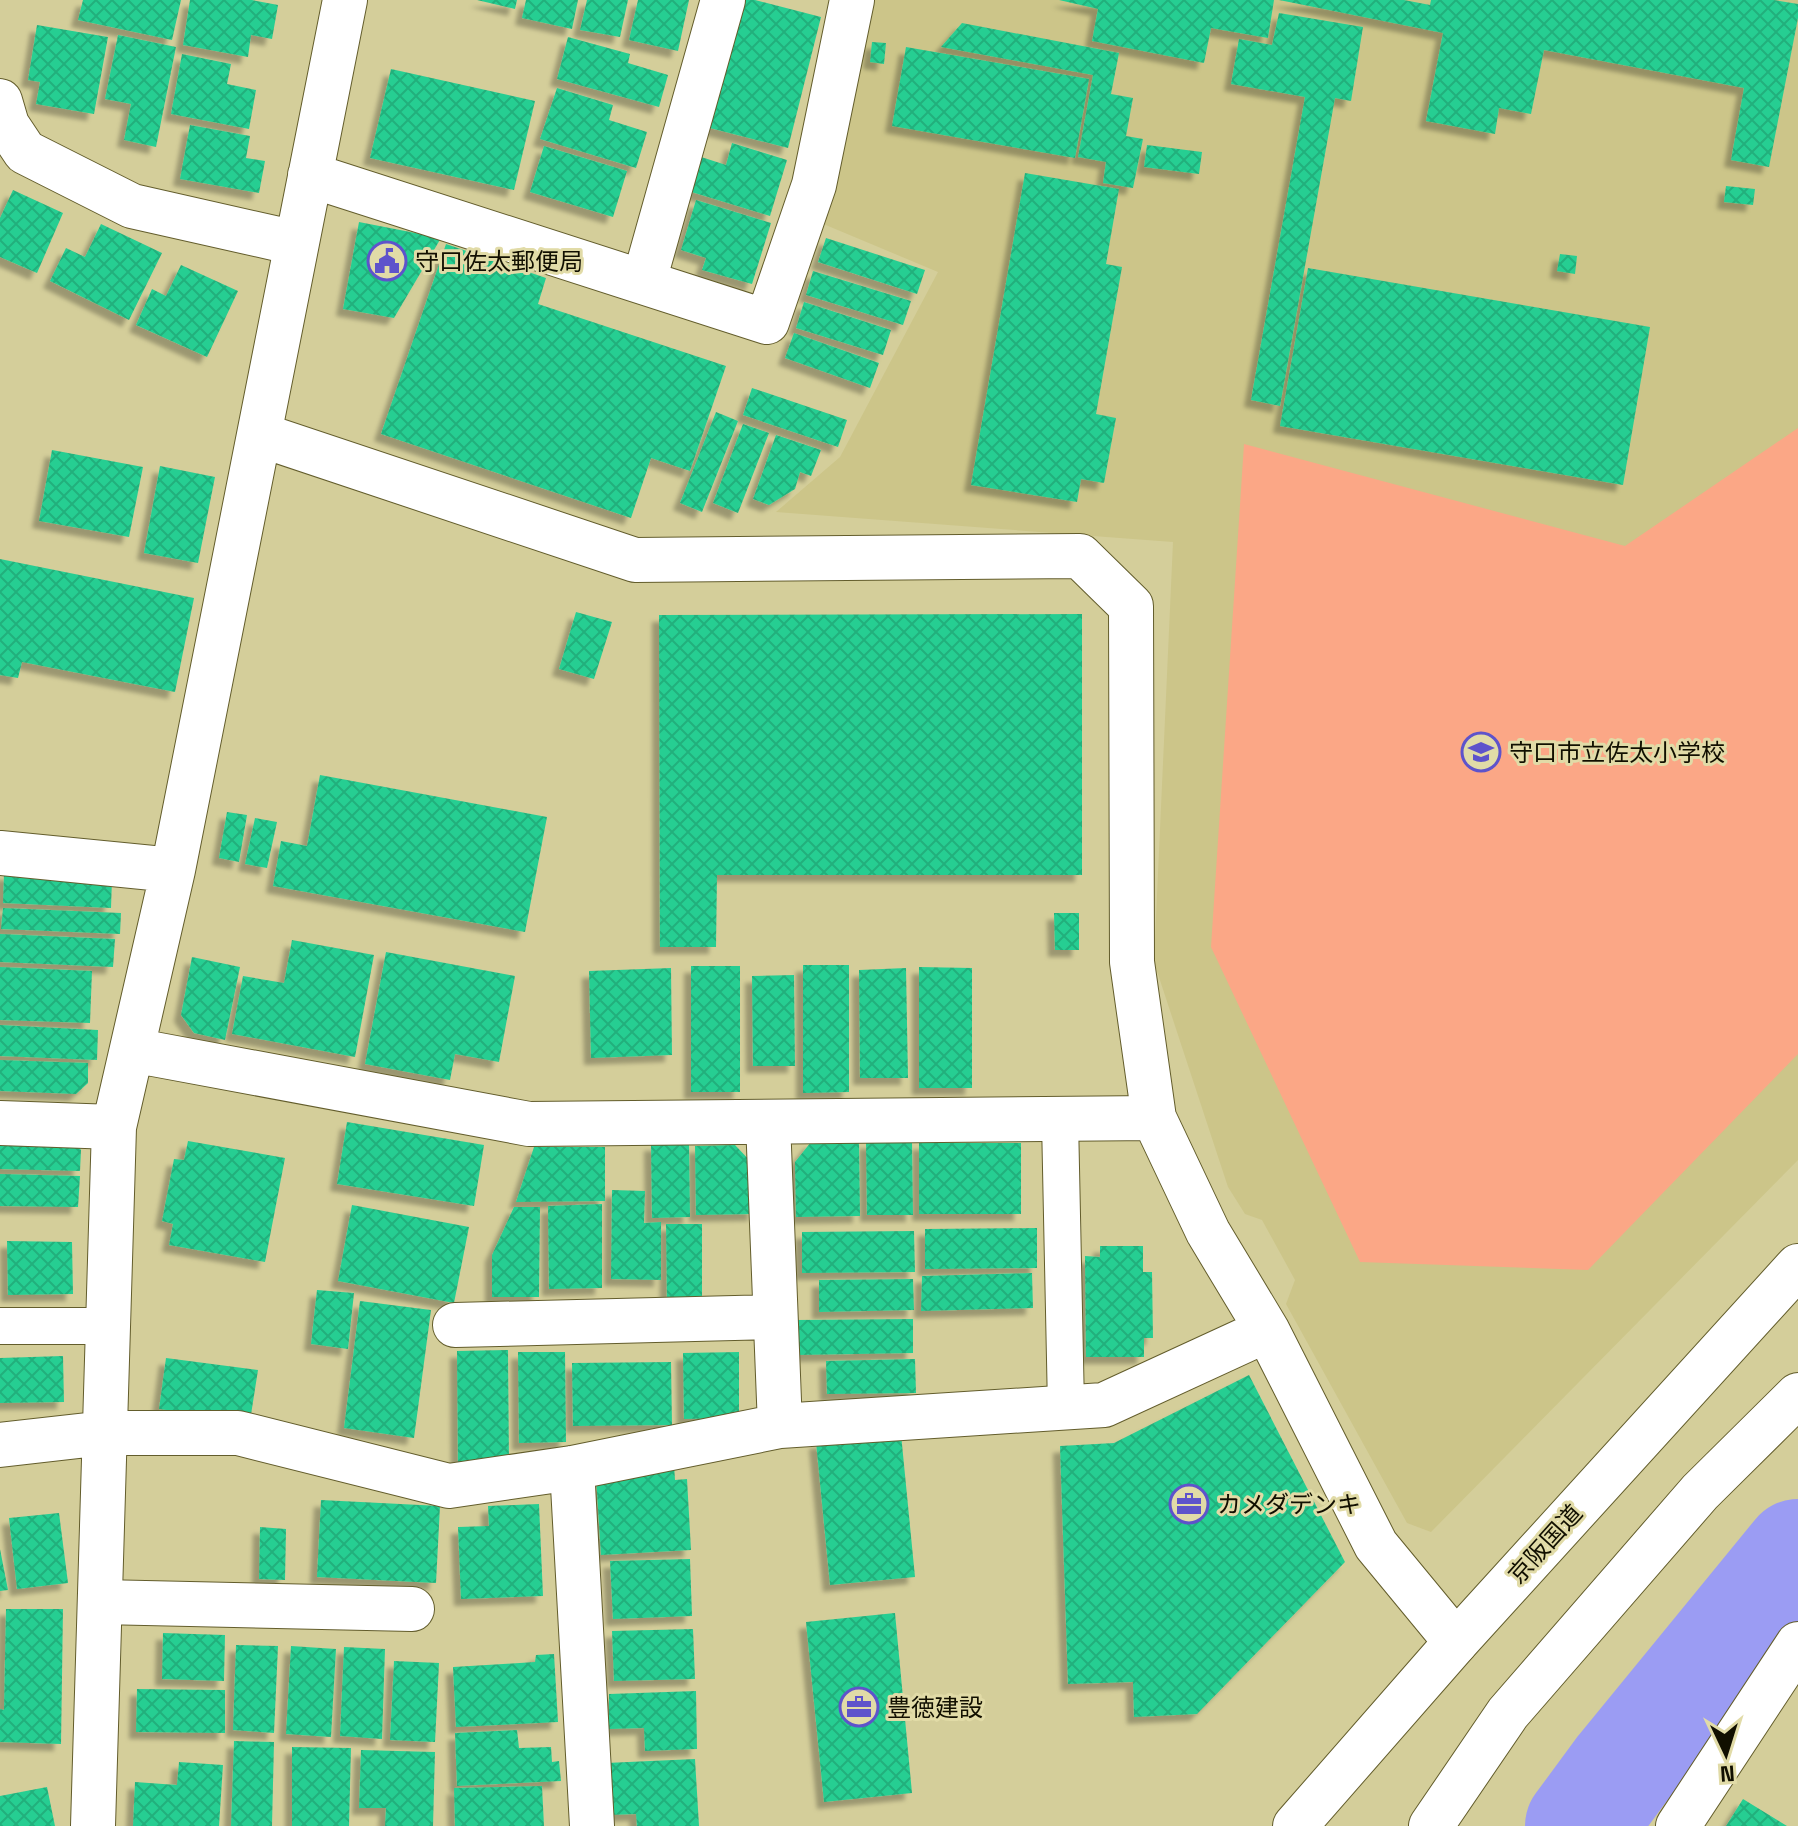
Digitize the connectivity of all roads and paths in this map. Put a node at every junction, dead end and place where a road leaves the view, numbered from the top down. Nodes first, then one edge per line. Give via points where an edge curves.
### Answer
1 (345, 0) edge
2 (723, 0) edge
3 (852, 0) edge
4 (0, 101) edge
5 (310, 175) junction
6 (296, 243) junction
7 (644, 281) junction
8 (261, 435) junction
9 (0, 853) edge
10 (173, 870) junction
11 (132, 1050) junction
12 (1154, 1118) junction
13 (1060, 1120) junction
14 (768, 1122) junction
15 (0, 1123) edge
16 (114, 1127) junction
17 (1798, 1266) edge
18 (775, 1317) junction
19 (455, 1325) dead end
20 (0, 1326) edge
21 (109, 1326) junction
22 (1267, 1330) junction
23 (1798, 1395) edge
24 (1066, 1407) junction
25 (780, 1426) junction
26 (105, 1433) junction
27 (0, 1445) edge
28 (572, 1468) junction
29 (101, 1602) junction
30 (412, 1609) dead end
31 (1456, 1642) junction
32 (1798, 1644) edge
33 (1779, 1701) edge
34 (93, 1826) edge
35 (592, 1826) edge
36 (1295, 1826) edge
37 (1431, 1826) edge
38 (1678, 1826) edge

1 - 5 main road
2 - 7 main road
3 - 7 main road via 814,185 767,322
4 - 6 main road via 7,125 25,152 132,206
5 - 6 main road
5 - 7 main road
6 - 8 main road
8 - 10 main road
8 - 12 main road via 635,560 1080,556 1131,606 1132,962
9 - 10 main road
10 - 11 main road
11 - 14 main road via 529,1124
11 - 16 main road
12 - 13 main road
12 - 22 main road via 1208,1232
13 - 14 main road
13 - 24 lane
14 - 18 main road
15 - 16 main road
16 - 21 main road
17 - 31 main road, 京阪国道
18 - 19 main road
18 - 25 main road
20 - 21 lane
21 - 26 main road
22 - 24 main road via 1104,1405
22 - 31 main road via 1376,1545
23 - 37 main road via 1700,1492 1508,1713
24 - 25 main road
25 - 28 main road
26 - 27 main road
26 - 28 main road via 238,1433 449,1486
26 - 29 main road
28 - 35 main road
29 - 30 main road
29 - 34 main road
31 - 36 main road, 京阪国道
32 - 33 main road
33 - 38 main road

